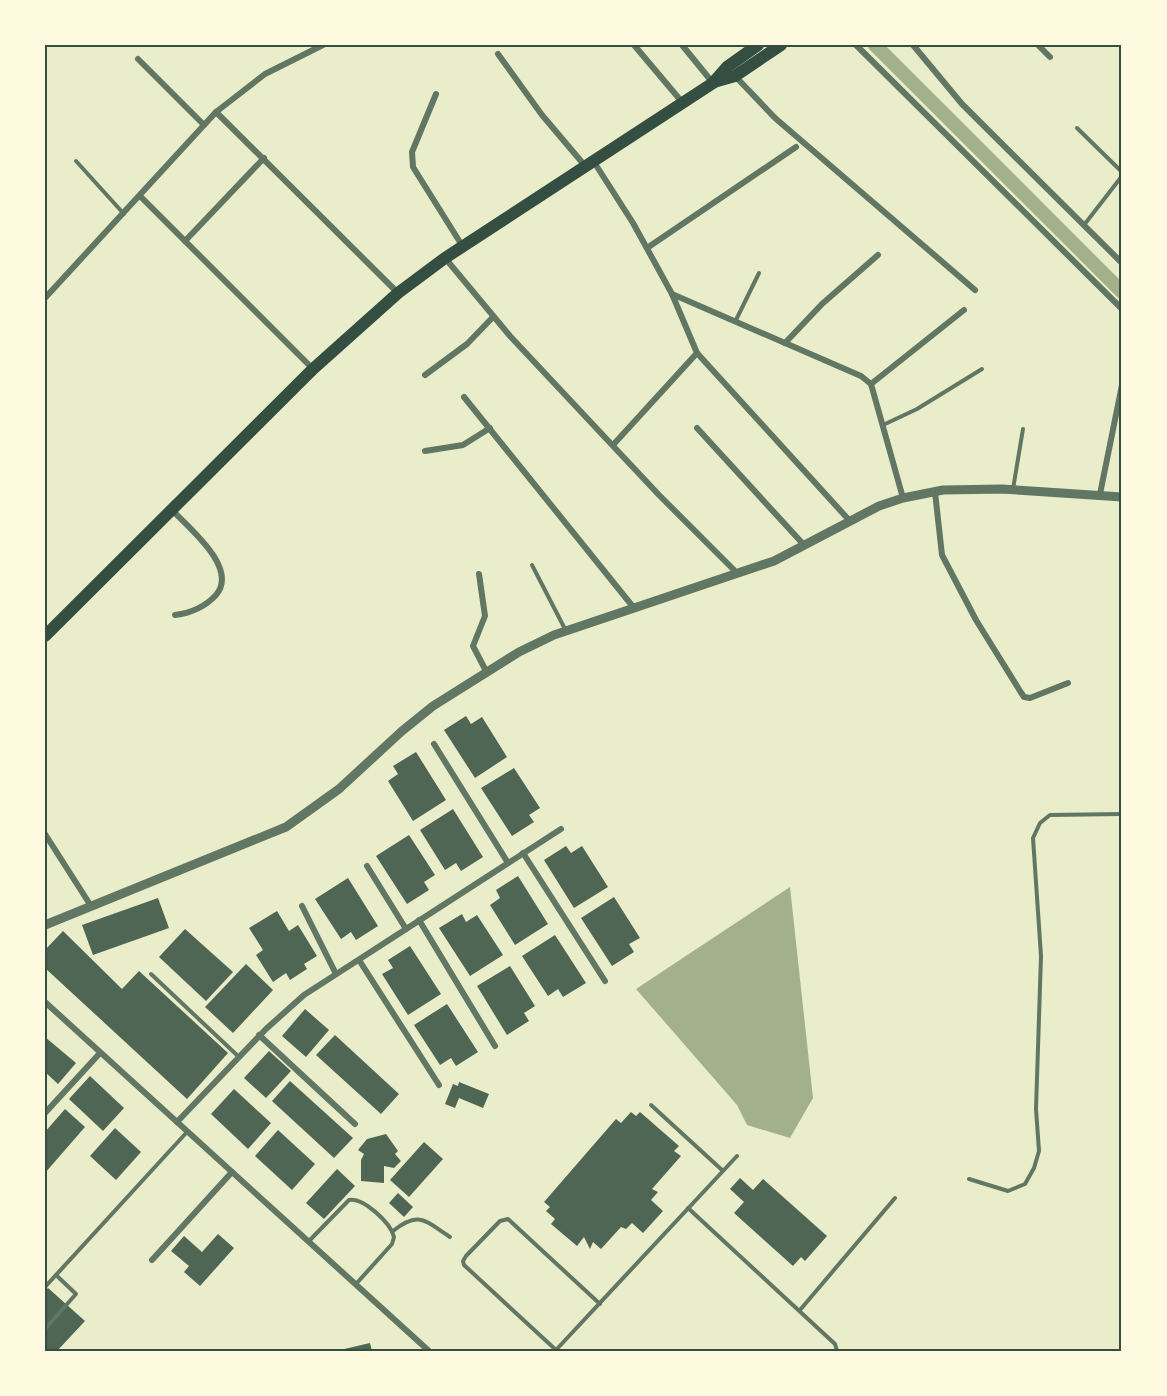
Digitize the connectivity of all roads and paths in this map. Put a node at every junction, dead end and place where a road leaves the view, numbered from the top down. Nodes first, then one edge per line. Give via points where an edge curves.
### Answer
1 (323, 45) edge
2 (634, 45) edge
3 (682, 45) edge
4 (758, 45) edge
5 (781, 45) edge
6 (856, 45) edge
7 (915, 45) edge
8 (1038, 45) edge
9 (498, 54) dead end
10 (1050, 57) dead end
11 (138, 59) dead end
12 (735, 76) junction
13 (713, 83) junction
14 (436, 94) dead end
15 (683, 103) junction
16 (216, 112) junction
17 (204, 125) junction
18 (1077, 128) dead end
19 (796, 147) dead end
20 (264, 158) junction
21 (76, 161) dead end
22 (590, 164) junction
23 (1122, 174) edge
24 (141, 197) junction
25 (124, 215) junction
26 (1084, 225) junction
27 (185, 241) junction
28 (463, 247) junction
29 (647, 248) junction
30 (878, 255) dead end
31 (446, 258) junction
32 (1122, 263) edge
33 (759, 273) dead end
34 (975, 290) dead end
35 (398, 293) junction
36 (672, 294) junction
37 (45, 298) edge
38 (1122, 309) edge
39 (963, 310) dead end
40 (493, 317) junction
41 (735, 322) junction
42 (785, 343) junction
43 (698, 353) junction
44 (313, 369) junction
45 (982, 369) dead end
46 (425, 375) dead end
47 (871, 384) junction
48 (1122, 385) edge
49 (465, 397) dead end
50 (883, 425) junction
51 (490, 428) junction
52 (696, 428) dead end
53 (1023, 429) dead end
54 (612, 445) junction
55 (425, 452) dead end
56 (1013, 489) junction
57 (935, 492) junction
58 (1100, 494) junction
59 (1122, 497) edge
60 (903, 498) junction
61 (172, 510) junction
62 (849, 520) junction
63 (804, 545) junction
64 (532, 565) dead end
65 (479, 574) dead end
66 (738, 574) junction
67 (634, 608) junction
68 (174, 615) dead end
69 (566, 631) junction
70 (45, 636) edge
71 (486, 671) junction
72 (1068, 683) dead end
73 (434, 744) dead end
74 (1122, 814) edge
75 (561, 829) dead end
76 (45, 834) edge
77 (522, 853) junction
78 (508, 863) junction
79 (367, 866) dead end
80 (91, 906) junction
81 (302, 906) dead end
82 (419, 920) junction
83 (45, 925) edge
84 (406, 929) junction
85 (359, 960) junction
86 (151, 974) dead end
87 (336, 974) junction
88 (604, 981) dead end
89 (45, 1002) edge
90 (259, 1035) junction
91 (495, 1046) dead end
92 (100, 1053) junction
93 (239, 1057) junction
94 (439, 1085) dead end
95 (651, 1105) dead end
96 (45, 1113) edge
97 (177, 1122) junction
98 (355, 1124) dead end
99 (187, 1132) junction
100 (737, 1156) dead end
101 (722, 1170) junction
102 (232, 1172) junction
103 (969, 1179) dead end
104 (895, 1198) dead end
105 (688, 1208) junction
106 (393, 1231) junction
107 (450, 1237) dead end
108 (309, 1241) junction
109 (152, 1260) dead end
110 (56, 1275) junction
111 (356, 1284) junction
112 (45, 1287) edge
113 (600, 1304) junction
114 (800, 1310) junction
115 (45, 1329) edge
116 (426, 1350) edge
117 (558, 1350) edge
118 (837, 1351) edge

1 - 16 street via 265,74
2 - 15 street
3 - 13 street
4 - 13 main road via 727,67
5 - 12 main road
6 - 38 street
7 - 26 street via 962,104
8 - 10 street
9 - 22 street via 542,115
11 - 17 street
12 - 13 main road
12 - 34 street via 775,118
13 - 15 main road
14 - 28 street via 412,152 413,167
15 - 22 main road
16 - 17 street
16 - 20 street
17 - 24 street
18 - 23 lane
19 - 29 street
20 - 27 street
20 - 35 street
21 - 25 lane
22 - 28 main road
22 - 29 street
23 - 26 lane
24 - 25 street
24 - 27 street
25 - 37 street
26 - 32 street
27 - 44 street
28 - 31 main road
29 - 36 street
30 - 42 street
31 - 35 main road
31 - 40 street
33 - 41 lane
35 - 44 main road
36 - 41 street
36 - 43 street
39 - 47 street
40 - 46 street via 467,344
40 - 54 street
41 - 42 street
42 - 47 street
43 - 54 street
43 - 62 street
44 - 61 main road
45 - 50 lane
47 - 50 street
48 - 58 street
49 - 51 street
50 - 60 street
51 - 55 street via 463,445
51 - 67 street
52 - 63 street
53 - 56 lane
54 - 66 street
56 - 57 street
56 - 58 street
57 - 60 street
57 - 72 street via 942,555 1020,691 1030,698
58 - 59 street
60 - 62 street
61 - 68 street via 210,550 223,582 221,590 201,608
61 - 70 main road
62 - 63 street
63 - 66 street
64 - 69 lane
65 - 71 street via 485,616 473,646
66 - 67 street
67 - 69 street
69 - 71 street
71 - 80 street via 416,719 339,789 286,827
73 - 78 street
74 - 103 lane via 1050,815 1040,823 1033,838 1041,956 1036,1109 1039,1151 1025,1184 1008,1191
75 - 77 street
76 - 80 street
77 - 78 street
77 - 88 street
78 - 82 street
79 - 84 street
80 - 83 street
81 - 87 street
82 - 84 street
82 - 91 street
84 - 85 street
85 - 87 street
85 - 94 street
86 - 93 lane
87 - 90 street via 304,995
89 - 92 street
90 - 93 street
90 - 98 street
92 - 96 street
92 - 97 street
93 - 97 street
95 - 101 lane
97 - 99 street
99 - 102 street
99 - 110 lane
100 - 101 lane
101 - 105 lane
102 - 108 street
102 - 109 street
104 - 114 lane
105 - 113 lane
105 - 114 lane
106 - 107 lane via 413,1218 421,1218
106 - 108 lane via 362,1202 352,1198
106 - 111 lane via 392,1244
108 - 111 street
110 - 112 lane
110 - 115 lane via 76,1294
111 - 116 street
113 - 117 lane
113 - 117 lane via 508,1219 500,1221 466,1256 464,1266
114 - 118 lane via 835,1344

